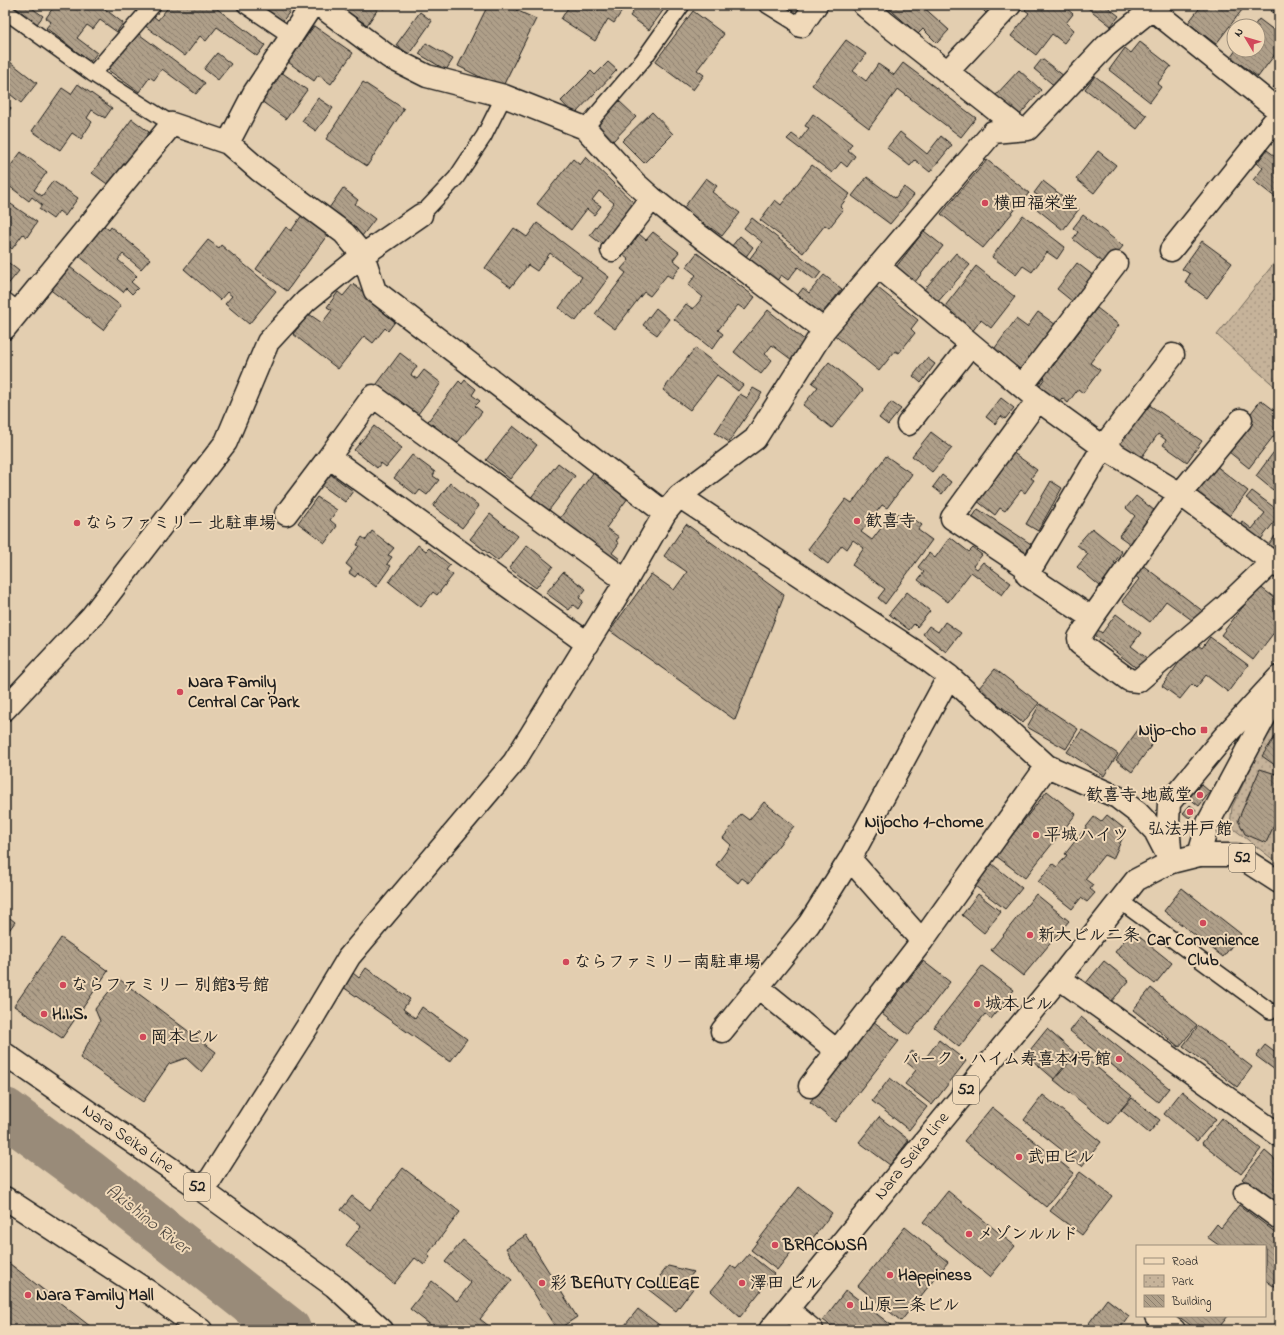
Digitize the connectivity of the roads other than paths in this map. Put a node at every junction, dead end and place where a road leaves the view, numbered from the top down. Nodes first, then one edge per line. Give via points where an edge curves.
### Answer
1 (153, 5) edge
2 (245, 5) edge
3 (312, 5) edge
4 (319, 5) edge
5 (682, 5) edge
6 (767, 5) edge
7 (816, 5) edge
8 (864, 5) edge
9 (1010, 5) edge
10 (1149, 8) edge
11 (5, 11) edge
12 (801, 26) joint
13 (291, 36) junction
14 (947, 72) junction
15 (93, 74) junction
16 (504, 96) junction
17 (1279, 111) edge
18 (1279, 115) edge
19 (172, 124) junction
20 (585, 128) junction
21 (1020, 130) junction
22 (228, 143) junction
23 (652, 198) junction
24 (421, 215) joint
25 (612, 250) dead end
26 (1171, 250) dead end
27 (363, 255) junction
28 (1116, 263) dead end
29 (878, 266) junction
30 (12, 305) edge
31 (5, 328) edge
32 (824, 330) junction
33 (971, 344) junction
34 (1172, 356) dead end
35 (1022, 386) junction
36 (1038, 400) junction
37 (1241, 420) dead end
38 (908, 424) dead end
39 (1103, 447) junction
40 (330, 457) junction
41 (1180, 494) junction
42 (679, 496) junction
43 (665, 513) junction
44 (286, 514) dead end
45 (1276, 564) edge
46 (1030, 570) junction
47 (626, 581) junction
48 (1092, 618) junction
49 (588, 644) junction
50 (949, 676) junction
51 (1279, 677) edge
52 (1279, 690) edge
53 (5, 709) edge
54 (1047, 766) junction
55 (1199, 855) junction
56 (850, 859) junction
57 (1171, 862) junction
58 (1279, 882) edge
59 (1120, 901) junction
60 (922, 941) junction
61 (1059, 978) junction
62 (758, 987) junction
63 (1270, 1011) dead end
64 (722, 1031) dead end
65 (838, 1052) junction
66 (5, 1054) edge
67 (810, 1086) dead end
68 (1279, 1135) edge
69 (203, 1191) junction
70 (1245, 1192) dead end
71 (5, 1198) edge
72 (1279, 1218) edge
73 (787, 1309) junction
74 (1157, 1317) edge
75 (201, 1330) edge
76 (382, 1330) edge
77 (770, 1330) edge
78 (812, 1330) edge
79 (1174, 1330) edge

1 - 15 lane
2 - 13 lane
3 - 13 street
4 - 16 street via 389,57 428,76
5 - 20 lane via 643,60
6 - 12 lane
7 - 12 street
8 - 14 street
9 - 14 street
10 - 17 street
10 - 21 street via 1106,46 1028,129
11 - 15 lane
13 - 22 street via 254,92
14 - 21 street
15 - 19 lane
16 - 20 street
16 - 24 lane via 484,136 456,178
18 - 26 street
19 - 22 street
19 - 30 street
20 - 23 street
21 - 29 street via 993,132
22 - 27 street via 260,171 344,233
23 - 25 street
23 - 32 street
24 - 27 street
27 - 43 street via 375,290
27 - 53 street via 306,301 268,342 226,442 92,616
28 - 35 street
29 - 32 street
29 - 33 street
30 - 31 street
32 - 42 street via 754,439
33 - 35 street
33 - 38 street
34 - 39 street
35 - 36 street
36 - 39 street
36 - 46 street via 952,518
37 - 41 street
39 - 41 street
39 - 46 street
40 - 44 street
40 - 47 street via 373,396
40 - 49 street
41 - 45 street
41 - 48 street
42 - 43 street
42 - 50 street
43 - 47 street
45 - 48 street via 1138,681 1129,680 1080,644 1079,638
46 - 48 street via 1027,575
47 - 49 street
49 - 69 street via 514,762 349,957
50 - 54 street
50 - 56 street
51 - 57 street via 1223,738 1169,803
52 - 55 street via 1208,823
54 - 57 street via 1117,797 1138,813 1155,831
54 - 60 street
55 - 57 street, Nara Seika Line / 52
55 - 58 street, Nara Seika Line / 52 via 1237,855
56 - 60 street
56 - 62 street via 809,924
57 - 59 street, Nara Seika Line / 52 via 1136,880
59 - 61 street, Nara Seika Line / 52
59 - 63 lane
60 - 65 street
61 - 68 street
61 - 73 street, Nara Seika Line / 52
62 - 64 street
62 - 65 street
65 - 67 street
66 - 69 street, Nara Seika Line / 52
69 - 76 street, Nara Seika Line / 52 via 334,1286
70 - 72 street
71 - 75 street via 149,1292
73 - 77 street, Nara Seika Line / 52
73 - 78 street
74 - 79 street

